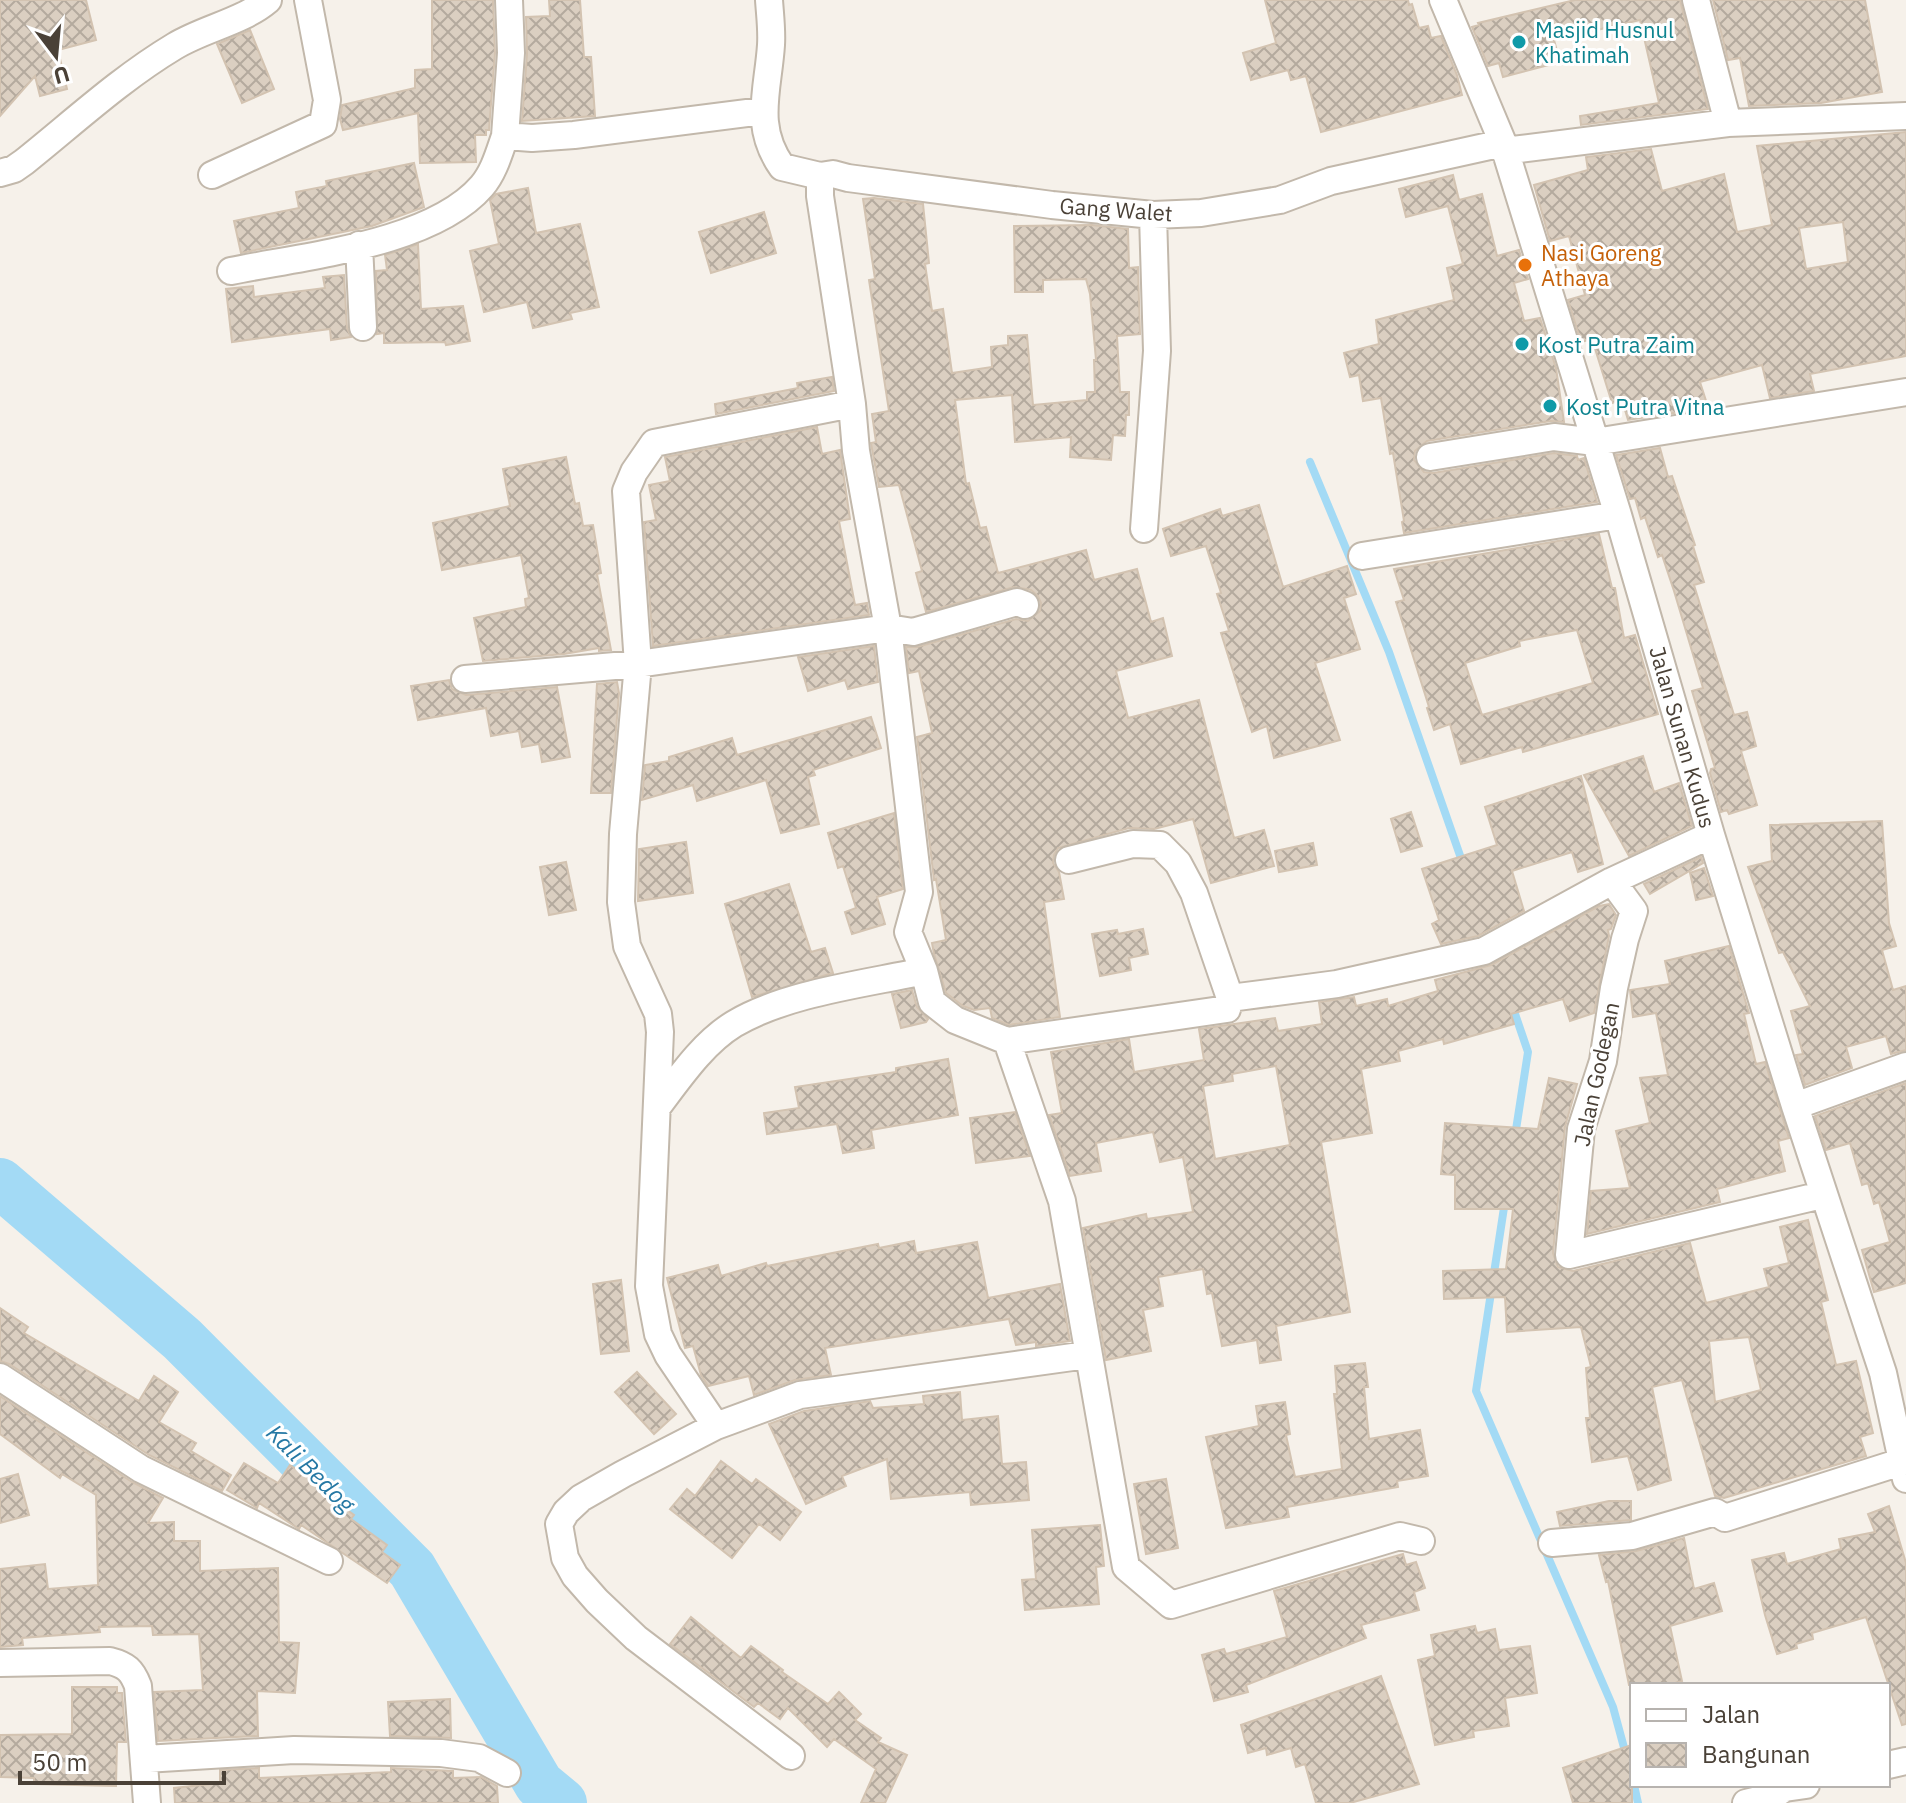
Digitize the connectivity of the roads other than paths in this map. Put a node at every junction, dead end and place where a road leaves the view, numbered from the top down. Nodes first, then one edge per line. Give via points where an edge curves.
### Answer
1 (268, 0) edge
2 (308, 0) edge
3 (509, 0) edge
4 (769, 0) edge
5 (1443, 0) edge
6 (1696, 0) edge
7 (763, 111) junction
8 (1906, 116) edge
9 (1728, 123) junction
10 (505, 136) junction
11 (1503, 147) junction
12 (0, 173) edge
13 (212, 175) dead end
14 (820, 176) junction
15 (1153, 215) junction
16 (359, 245) junction
17 (231, 271) dead end
18 (363, 327) dead end
19 (1906, 392) edge
20 (852, 404) junction
21 (1595, 442) junction
22 (1430, 457) dead end
23 (1618, 515) junction
24 (1144, 529) dead end
25 (1362, 556) dead end
26 (1025, 605) dead end
27 (888, 628) junction
28 (638, 664) junction
29 (465, 679) dead end
30 (1711, 835) junction
31 (1069, 860) dead end
32 (1612, 881) junction
33 (924, 971) junction
34 (1230, 998) junction
35 (1007, 1041) junction
36 (1906, 1066) edge
37 (658, 1106) junction
38 (1795, 1106) junction
39 (1822, 1195) junction
40 (1087, 1355) junction
41 (1894, 1372) edge
42 (0, 1377) edge
43 (716, 1426) junction
44 (1903, 1471) edge
45 (1421, 1541) dead end
46 (1552, 1543) dead end
47 (329, 1561) dead end
48 (0, 1663) edge
49 (791, 1756) dead end
50 (145, 1759) junction
51 (507, 1773) dead end
52 (1792, 1787) edge
53 (1763, 1801) edge
54 (147, 1803) edge

1 - 12 street via 145,65 24,162
2 - 13 street via 327,100 323,124
3 - 10 street
4 - 7 street via 771,42
5 - 11 street, Jalan Sunan Kudus
6 - 9 street
7 - 10 street via 574,135
7 - 14 street, Gang Walet via 770,149 782,167
8 - 9 street, Gang Walet
9 - 11 street, Gang Walet
10 - 16 street via 484,185 459,207 427,225
11 - 15 street, Gang Walet via 1331,181 1280,200
11 - 21 street, Jalan Sunan Kudus
14 - 15 street, Gang Walet
14 - 20 street
15 - 24 street via 1157,351
16 - 17 street
16 - 18 street
19 - 21 street
20 - 27 street
20 - 28 street via 654,443 626,491
21 - 22 street via 1554,437
21 - 23 street, Jalan Sunan Kudus
23 - 25 street
23 - 30 street, Jalan Sunan Kudus
26 - 27 street via 1017,602 913,632
27 - 28 street
27 - 33 street via 919,892 908,932
28 - 29 street
28 - 37 street via 621,902 627,946 658,1014
30 - 32 street
30 - 38 street, Jalan Sunan Kudus
31 - 34 street via 1133,844 1160,845 1178,863 1194,893
32 - 34 street via 1484,951 1337,984
32 - 39 street, Jalan Godegan via 1634,911 1614,988 1603,1061 1581,1129 1569,1255
33 - 35 street via 932,1002 955,1020
33 - 37 street via 755,1014 706,1048
34 - 35 street via 1227,1009
35 - 40 street via 1062,1201
36 - 38 street
37 - 43 street via 649,1262 653,1315 668,1355
38 - 39 street, Jalan Sunan Kudus
39 - 41 street, Jalan Sunan Kudus
40 - 43 street via 800,1395
40 - 45 street via 1126,1567 1171,1605 1400,1536
41 - 44 street, Jalan Sunan Kudus
42 - 47 street via 167,1484
43 - 49 street via 581,1498 559,1524 560,1540 575,1576 636,1638
44 - 46 street via 1725,1518 1715,1512 1632,1536
48 - 50 street via 124,1665 138,1686
50 - 51 street via 294,1750 441,1753 479,1758
50 - 54 street
52 - 53 street

